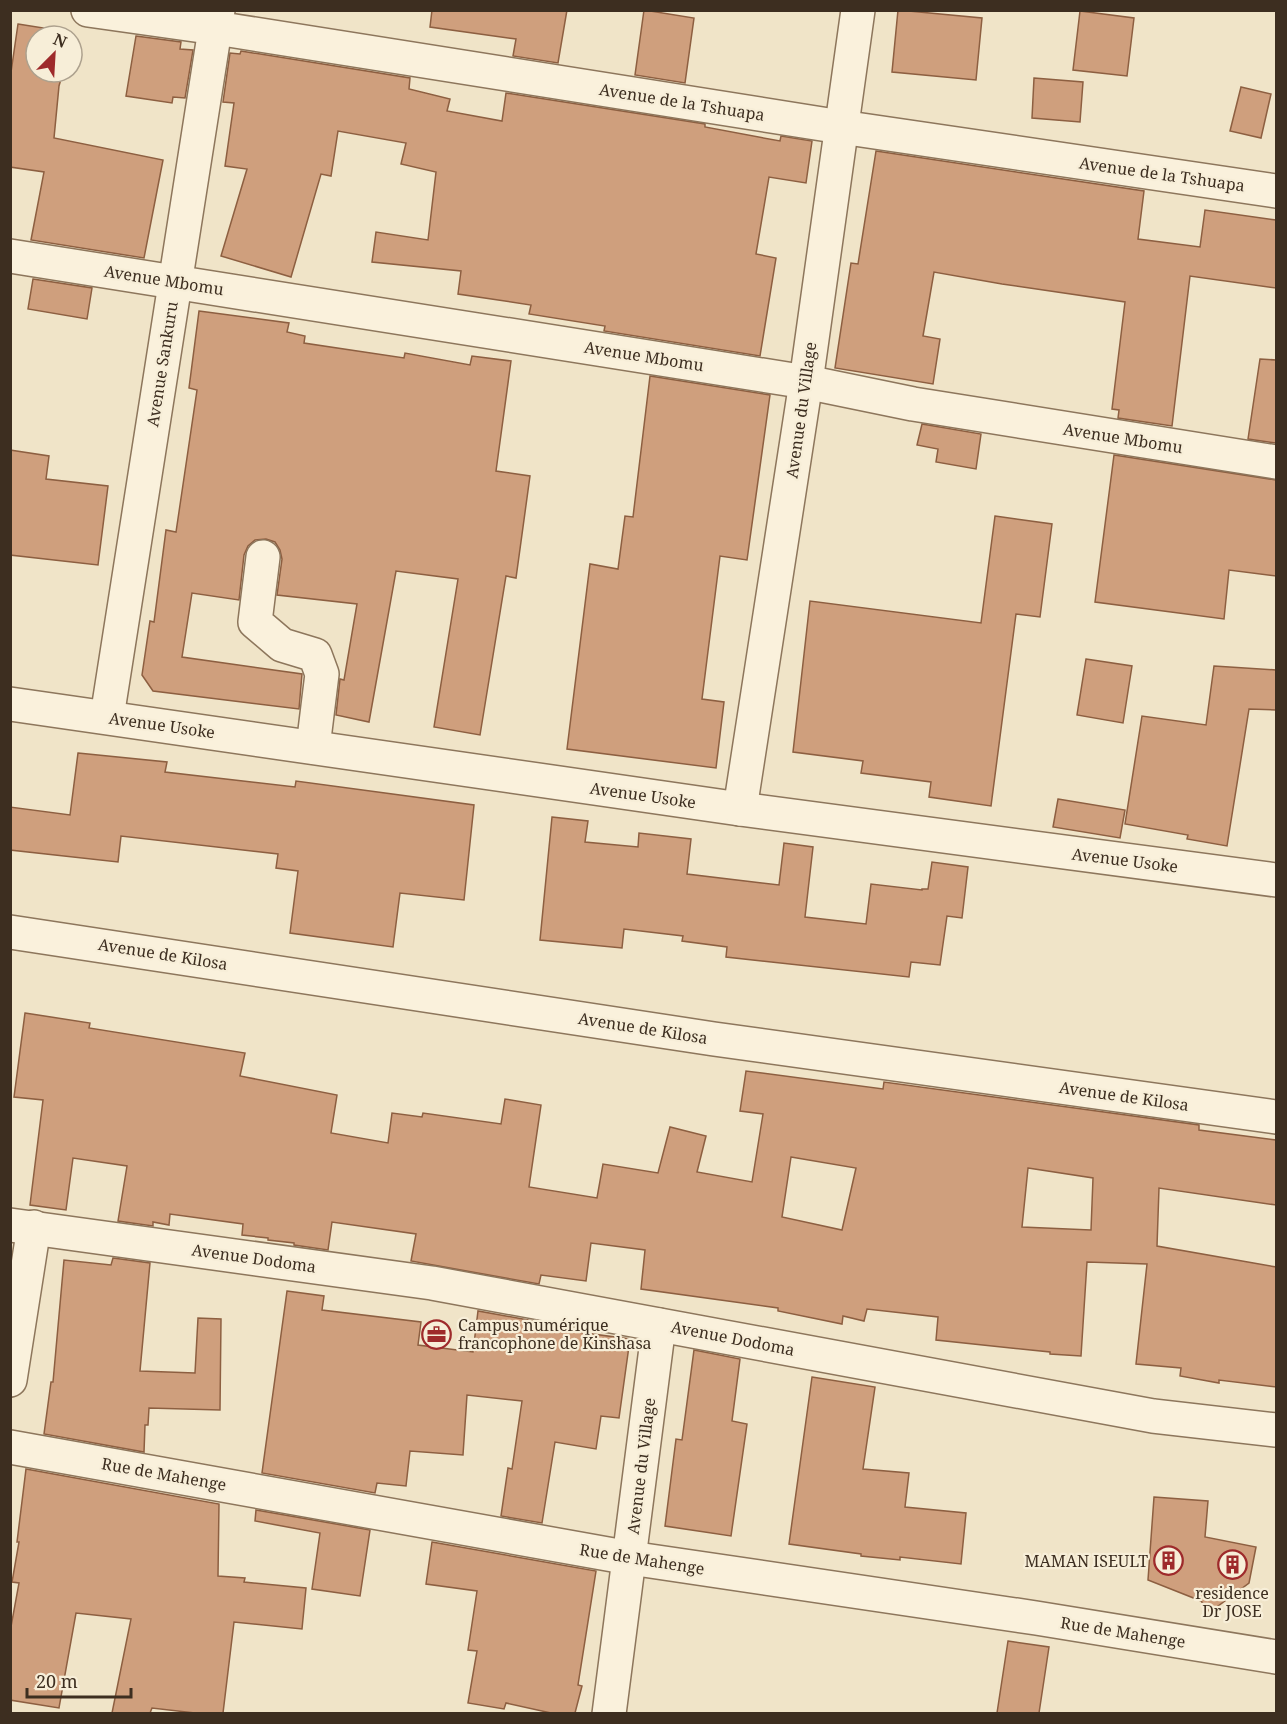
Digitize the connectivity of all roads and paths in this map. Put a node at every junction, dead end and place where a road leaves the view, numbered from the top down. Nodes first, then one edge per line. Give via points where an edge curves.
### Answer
1 (88, 10) edge
2 (858, 10) edge
3 (217, 20) edge
4 (841, 127) junction
5 (1276, 191) edge
6 (10, 256) edge
7 (175, 281) junction
8 (806, 382) junction
9 (1276, 462) edge
10 (263, 557) dead end
11 (10, 704) edge
12 (107, 717) junction
13 (313, 747) junction
14 (740, 809) junction
15 (1276, 880) edge
16 (10, 932) edge
17 (1276, 1117) edge
18 (22, 1226) edge
19 (659, 1325) junction
20 (10, 1380) edge
21 (1276, 1430) edge
22 (10, 1447) edge
23 (630, 1558) junction
24 (1276, 1656) edge
25 (609, 1713) edge

1 - 3 street, Avenue de la Tshuapa
2 - 4 street, Avenue du Village
3 - 4 street, Avenue de la Tshuapa
3 - 7 street, Avenue Sankuru
4 - 5 street, Avenue de la Tshuapa
4 - 8 street, Avenue du Village
6 - 7 street, Avenue Mbomu
7 - 8 street, Avenue Mbomu
7 - 12 street, Avenue Sankuru
8 - 9 street, Avenue Mbomu via 913,404
8 - 14 street, Avenue du Village
10 - 13 street via 255,622 282,645 315,655 322,674
11 - 12 street, Avenue Usoke
12 - 13 street, Avenue Usoke
13 - 14 street, Avenue Usoke
14 - 15 street, Avenue Usoke
16 - 17 street, Avenue de Kilosa via 714,1039
18 - 19 street, Avenue Dodoma via 432,1283
18 - 20 street
19 - 21 street, Avenue Dodoma via 1154,1416
19 - 23 street, Avenue du Village
22 - 23 street, Rue de Mahenge
23 - 24 street, Rue de Mahenge
23 - 25 street, Avenue du Village

